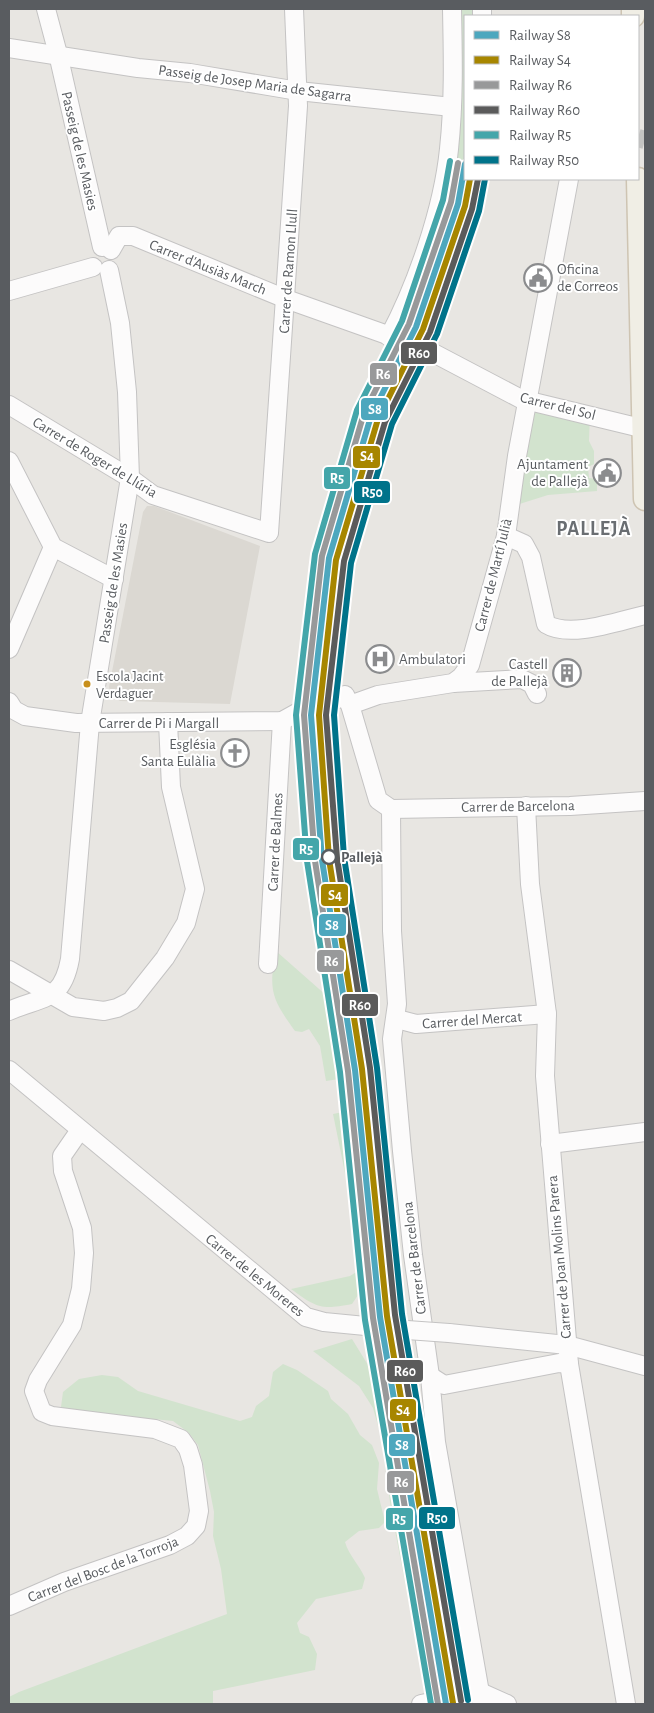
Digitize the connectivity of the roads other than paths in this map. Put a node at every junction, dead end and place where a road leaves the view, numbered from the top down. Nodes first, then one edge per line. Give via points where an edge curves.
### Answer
1 (46, 9) edge
2 (294, 9) edge
3 (452, 9) edge
4 (9, 48) edge
5 (58, 54) junction
6 (298, 91) junction
7 (452, 108) junction
8 (472, 180) edge
9 (569, 180) edge
10 (638, 180) edge
11 (642, 210) edge
12 (106, 249) junction
13 (101, 268) junction
14 (9, 291) edge
15 (286, 299) junction
16 (389, 337) junction
17 (424, 348) junction
18 (528, 399) junction
19 (9, 405) edge
20 (644, 429) edge
21 (9, 461) edge
22 (130, 478) junction
23 (645, 499) edge
24 (269, 533) joint
25 (506, 536) junction
26 (53, 547) junction
27 (114, 579) junction
28 (645, 615) edge
29 (9, 650) edge
30 (453, 683) junction
31 (537, 694) dead end
32 (9, 702) edge
33 (350, 705) junction
34 (282, 721) junction
35 (168, 722) junction
36 (90, 723) junction
37 (645, 801) edge
38 (526, 806) junction
39 (390, 809) junction
40 (268, 964) dead end
41 (9, 970) edge
42 (53, 995) junction
43 (9, 1011) edge
44 (547, 1014) junction
45 (397, 1018) junction
46 (9, 1070) edge
47 (80, 1130) junction
48 (645, 1132) edge
49 (550, 1144) junction
50 (567, 1345) junction
51 (569, 1364) junction
52 (645, 1366) edge
53 (430, 1376) junction
54 (9, 1606) edge
55 (481, 1698) edge
56 (431, 1703) edge
57 (507, 1704) edge
58 (626, 1704) edge

1 - 5 street, Passeig de les Masies
2 - 6 street, Carrer de Ramon Llull
3 - 7 street
4 - 5 street, Passeig de Josep Maria de Sagarra
5 - 6 street, Passeig de Josep Maria de Sagarra
5 - 12 street, Passeig de les Masies
6 - 7 street, Passeig de Josep Maria de Sagarra
6 - 15 street, Carrer de Ramon Llull
7 - 16 street via 449,150 440,197 407,304
8 - 17 street via 454,267
9 - 18 street, Carrer de Martí Julià
10 - 11 main road
11 - 20 main road
12 - 13 street, Passeig de les Masies via 115,261
12 - 15 street, Carrer d'Ausiàs March via 119,236 133,236
13 - 14 street
13 - 22 street, Passeig de les Masies via 121,332
15 - 16 street, Carrer d'Ausiàs March
15 - 24 street, Carrer de Ramon Llull
16 - 17 street, Carrer d'Ausiàs March
17 - 18 street, Carrer del Sol via 521,399
18 - 20 street, Carrer del Sol
18 - 25 street, Carrer de Martí Julià
19 - 22 street, Carrer de Roger de Llúria
20 - 23 main road
21 - 26 street
22 - 24 street, Carrer de Roger de Llúria via 153,495
22 - 27 street, Passeig de les Masies
25 - 28 street via 524,544 531,557 544,618 546,624 553,628 564,631 582,629
25 - 30 street, Carrer de Martí Julià via 470,665
26 - 27 street
26 - 29 street
27 - 36 street, Passeig de les Masies
30 - 31 street via 522,679 532,684
30 - 33 street via 378,695
32 - 36 street, Carrer de Pi i Margall via 24,716
33 - 34 street, Carrer de Pi i Margall via 344,696 314,711 300,711
33 - 39 street via 378,800
34 - 35 street, Carrer de Pi i Margall
34 - 40 street, Carrer de Balmes
35 - 36 street, Carrer de Pi i Margall
35 - 42 street via 171,787 195,889 186,924 165,958 136,994 118,1008 84,1010 72,1007
36 - 42 street, Passeig de les Masies via 70,959 64,979
37 - 38 street, Carrer de Barcelona
38 - 39 street, Carrer de Barcelona
38 - 44 street, Carrer de Joan Molins Parera via 530,884
39 - 45 street, Carrer de Barcelona
41 - 42 street
42 - 43 street
44 - 45 street, Carrer del Mercat via 416,1024
44 - 49 street, Carrer de Joan Molins Parera via 544,1076
45 - 53 street, Carrer de Barcelona via 392,1039 402,1151
46 - 47 street, Carrer de les Moreres
47 - 50 street, Carrer de les Moreres, bridge via 306,1317 324,1322
47 - 54 street, Carrer del Bosc de la Torroja via 62,1156 63,1171 82,1228 81,1289 72,1325 38,1380 34,1391 37,1403 42,1412 52,1416 155,1428 181,1439 193,1465 199,1511 196,1526 187,1536 170,1545 64,1582
48 - 49 street
49 - 50 street, Carrer de Joan Molins Parera
50 - 51 street, Carrer de Joan Molins Parera
50 - 52 street, Carrer de les Moreres
51 - 53 street via 559,1363 444,1385
51 - 58 street, Carrer de Joan Molins Parera
53 - 55 street, Carrer de Barcelona via 436,1442
55 - 56 street
55 - 57 street

